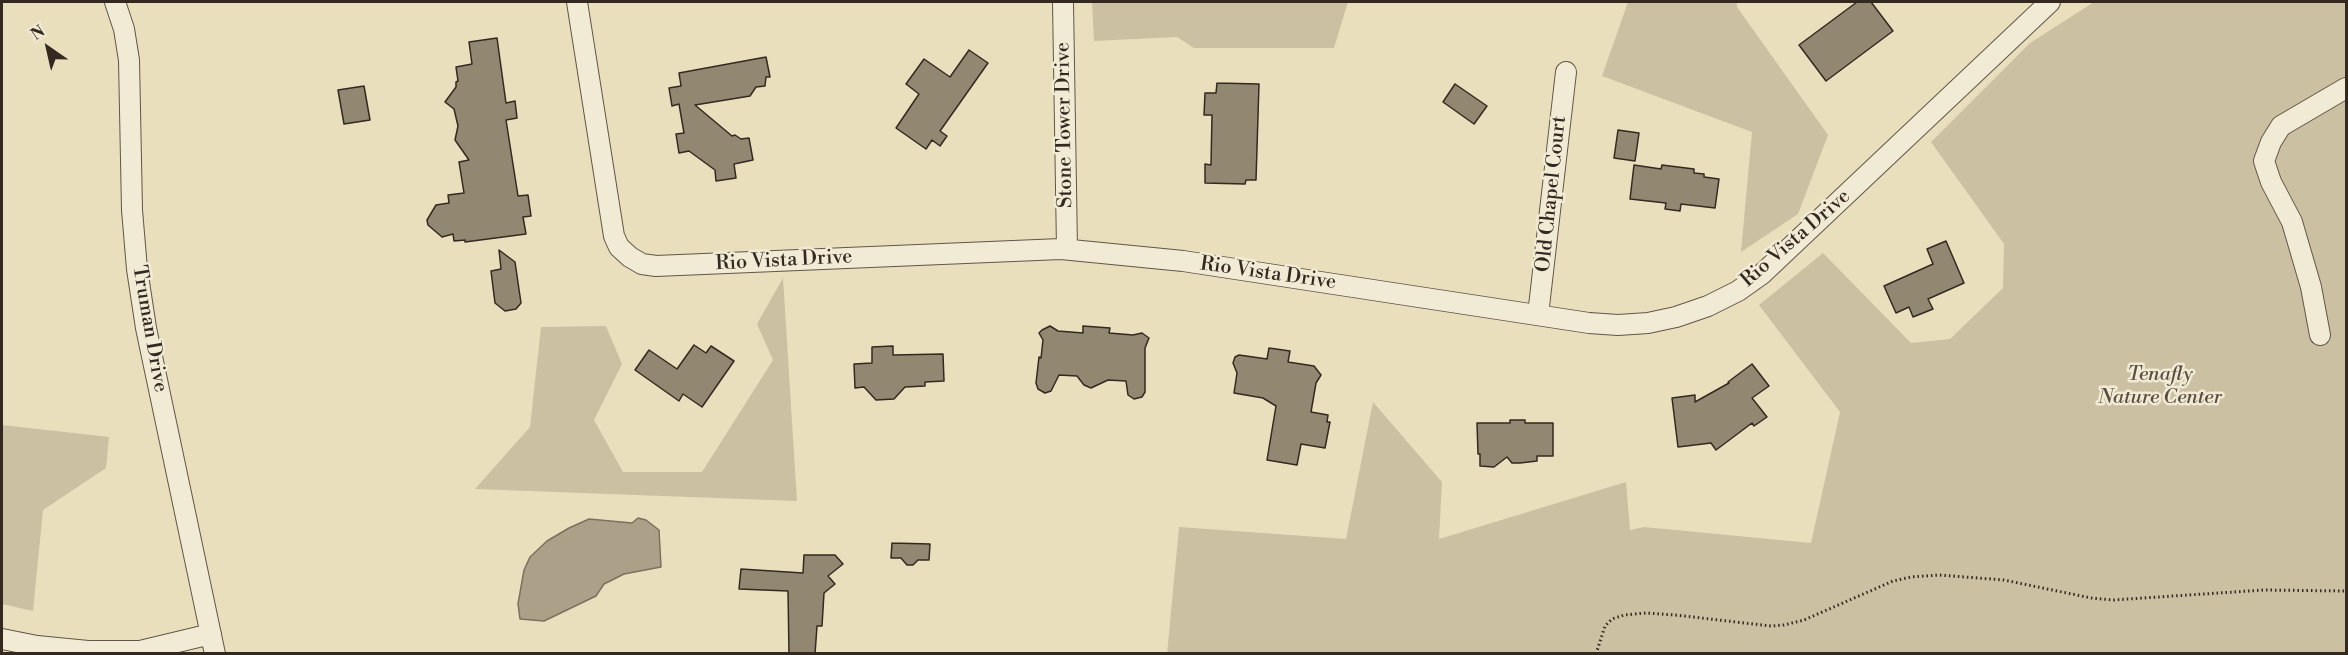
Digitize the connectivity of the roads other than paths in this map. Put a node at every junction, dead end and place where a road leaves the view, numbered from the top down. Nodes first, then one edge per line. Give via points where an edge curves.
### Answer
1 (116, 2) edge
2 (577, 2) edge
3 (1063, 2) edge
4 (2050, 2) edge
5 (1566, 72) dead end
6 (2346, 88) edge
7 (1067, 249) junction
8 (1538, 315) junction
9 (2320, 335) dead end
10 (211, 634) junction
11 (2, 639) edge
12 (215, 654) edge

1 - 10 street, Truman Drive via 129,60 136,269
2 - 7 street, Rio Vista Drive via 614,236 619,247 642,264
3 - 7 street, Stone Tower Drive
4 - 8 street, Rio Vista Drive via 1780,260 1738,291 1708,306 1648,322 1618,325
5 - 8 street, Old Chapel Court
6 - 9 street via 2282,126 2264,161 2292,222
7 - 8 street, Rio Vista Drive via 1183,261
10 - 11 street via 140,651 88,651
10 - 12 street, Truman Drive

